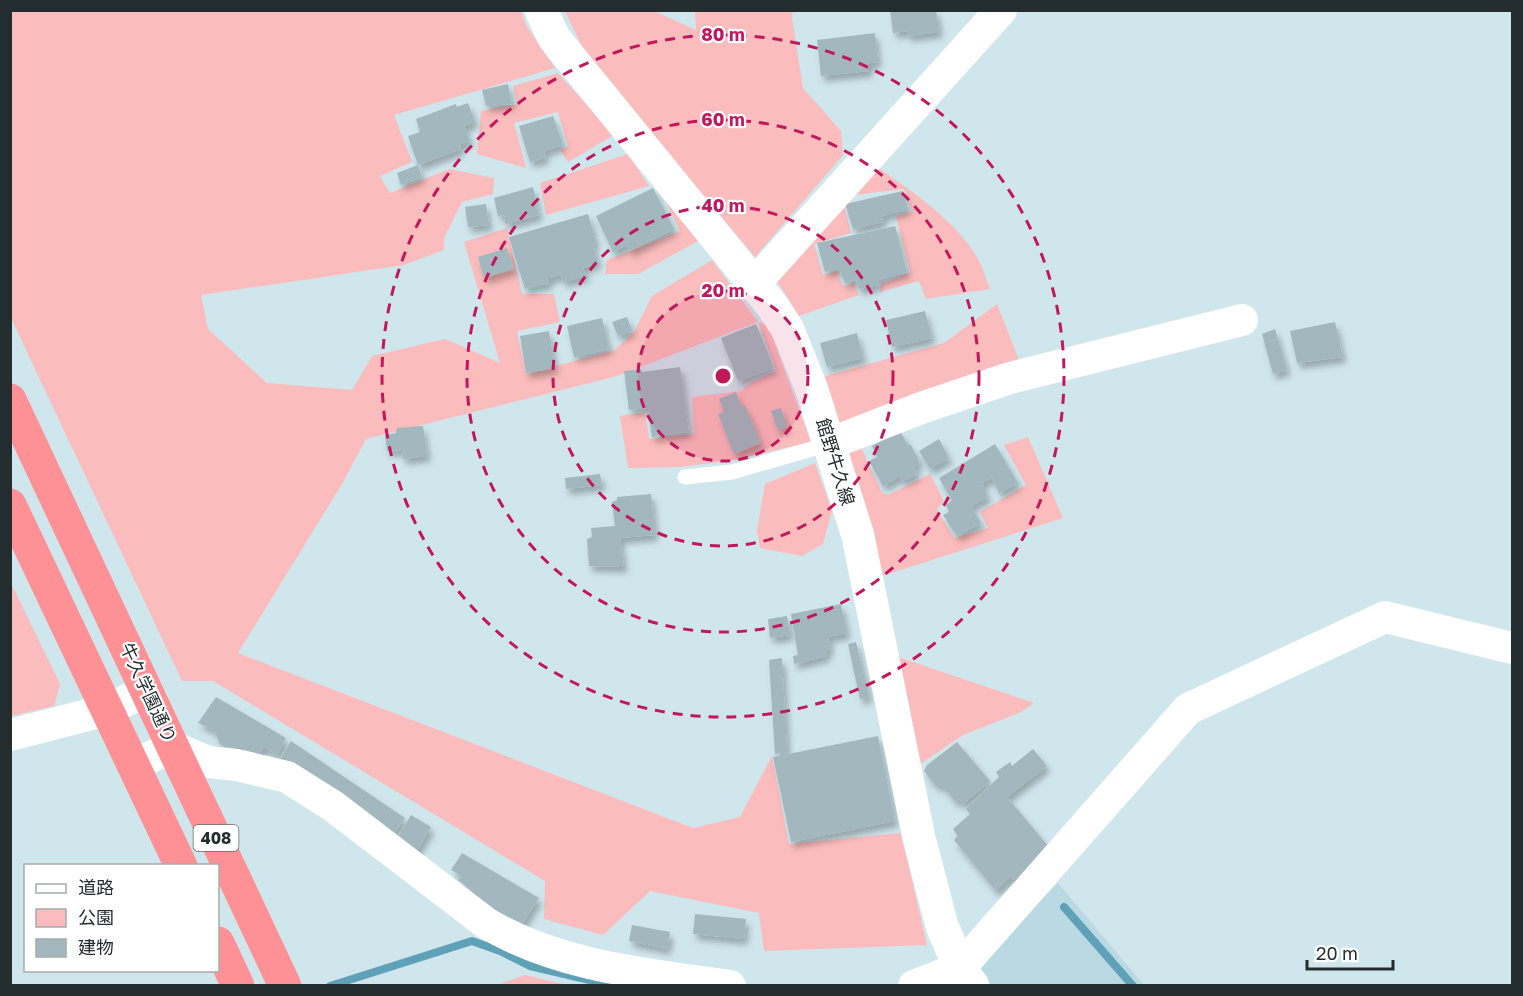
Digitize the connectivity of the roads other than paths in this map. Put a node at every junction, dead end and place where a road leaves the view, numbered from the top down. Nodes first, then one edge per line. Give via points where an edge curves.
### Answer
1 (542, 10) edge
2 (1001, 10) edge
3 (753, 284) junction
4 (1242, 320) dead end
5 (10, 400) edge
6 (829, 444) junction
7 (685, 477) dead end
8 (10, 505) edge
9 (1512, 648) edge
10 (147, 690) junction
11 (106, 710) junction
12 (10, 735) edge
13 (173, 747) junction
14 (133, 765) junction
15 (180, 864) edge
16 (219, 945) edge
17 (967, 977) edge
18 (238, 986) edge
19 (285, 986) edge
20 (730, 986) edge
21 (914, 986) edge

1 - 3 main road, 館野牛久線 via 554,38
2 - 3 street
3 - 6 main road, 館野牛久線 via 788,330
4 - 6 street via 1010,378
5 - 10 highway, 牛久学園通り / 408
6 - 7 lane via 732,472
6 - 17 main road, 館野牛久線 via 858,537 919,838 942,926
8 - 11 highway, 408
9 - 17 street via 1385,617 1188,709
10 - 11 street
10 - 13 highway, 牛久学園通り / 408
11 - 12 street
11 - 14 highway, 408
13 - 14 street
13 - 19 highway, 牛久学園通り / 408
13 - 20 street via 208,762 287,777 333,806 486,923 528,945 618,970
14 - 15 highway, 408
16 - 18 highway
17 - 21 street

